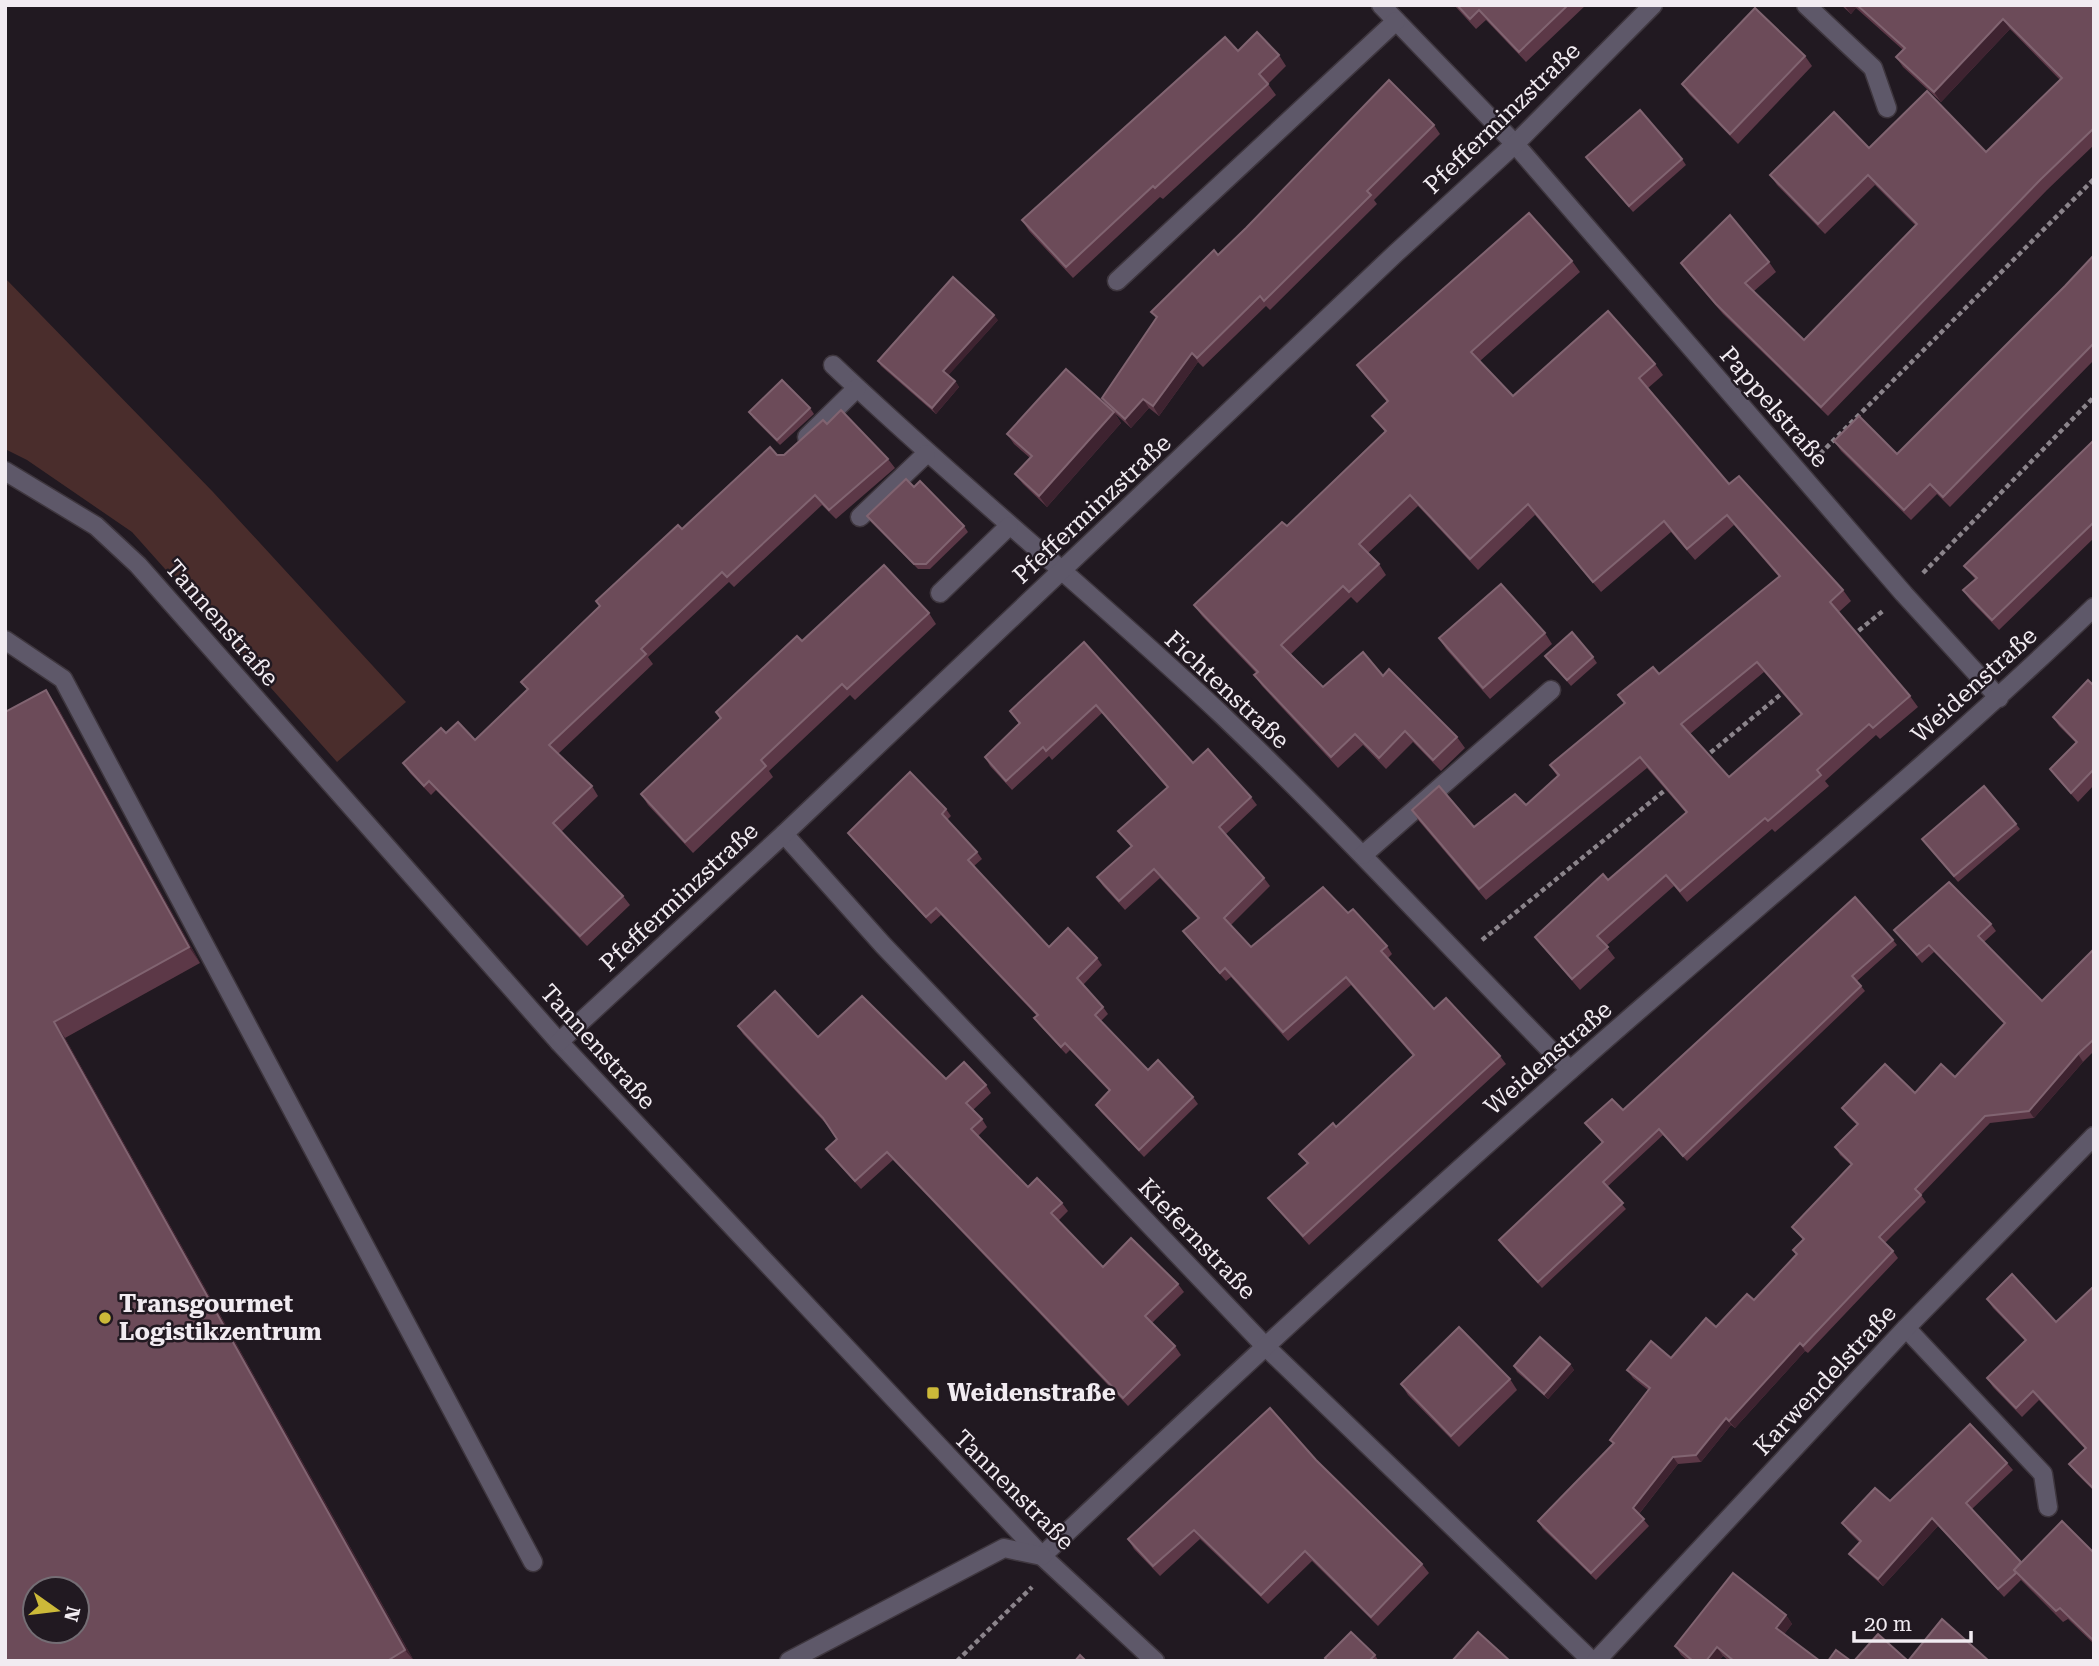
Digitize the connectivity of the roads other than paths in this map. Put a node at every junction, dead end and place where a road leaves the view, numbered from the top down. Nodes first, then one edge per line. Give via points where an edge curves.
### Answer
1 (1381, 5) edge
2 (1653, 5) edge
3 (1806, 5) edge
4 (1396, 21) junction
5 (1887, 108) dead end
6 (1515, 144) junction
7 (1117, 281) dead end
8 (832, 365) dead end
9 (858, 388) junction
10 (798, 445) edge
11 (926, 454) junction
12 (5, 471) edge
13 (860, 517) dead end
14 (1009, 526) junction
15 (1061, 572) junction
16 (940, 593) dead end
17 (2094, 607) edge
18 (5, 640) edge
19 (1551, 691) dead end
20 (1999, 698) junction
21 (784, 834) junction
22 (1363, 855) junction
23 (559, 1042) junction
24 (1570, 1070) junction
25 (2094, 1136) edge
26 (1906, 1328) junction
27 (1264, 1345) junction
28 (2048, 1507) dead end
29 (1042, 1556) junction
30 (533, 1562) dead end
31 (789, 1661) edge
32 (1155, 1661) edge
33 (1594, 1661) edge

1 - 4 street, Pappelstraße
2 - 6 street, Pfefferminzstraße
3 - 5 street via 1873,68
4 - 6 street, Pappelstraße
4 - 7 street
6 - 15 street, Pfefferminzstraße
6 - 20 street, Pappelstraße
8 - 9 street, Fichtenstraße
9 - 10 street
9 - 11 street, Fichtenstraße
11 - 13 street
11 - 14 street, Fichtenstraße
12 - 23 street, Tannenstraße via 96,526 138,565
14 - 15 street, Fichtenstraße
14 - 16 street
15 - 21 street, Pfefferminzstraße
15 - 22 street, Fichtenstraße via 1220,714
17 - 20 street, Weidenstraße
18 - 30 street via 63,679
19 - 22 street
20 - 24 street, Weidenstraße
21 - 23 street, Pfefferminzstraße
21 - 27 street, Kiefernstraße via 892,955
22 - 24 street, Fichtenstraße
23 - 29 street, Tannenstraße
24 - 27 street, Weidenstraße
25 - 26 street, Karwendelstraße
26 - 28 street via 2043,1474
26 - 33 street, Karwendelstraße
27 - 29 street, Weidenstraße
27 - 33 street, Kiefernstraße
29 - 31 street via 1004,1548
29 - 32 street, Tannenstraße

